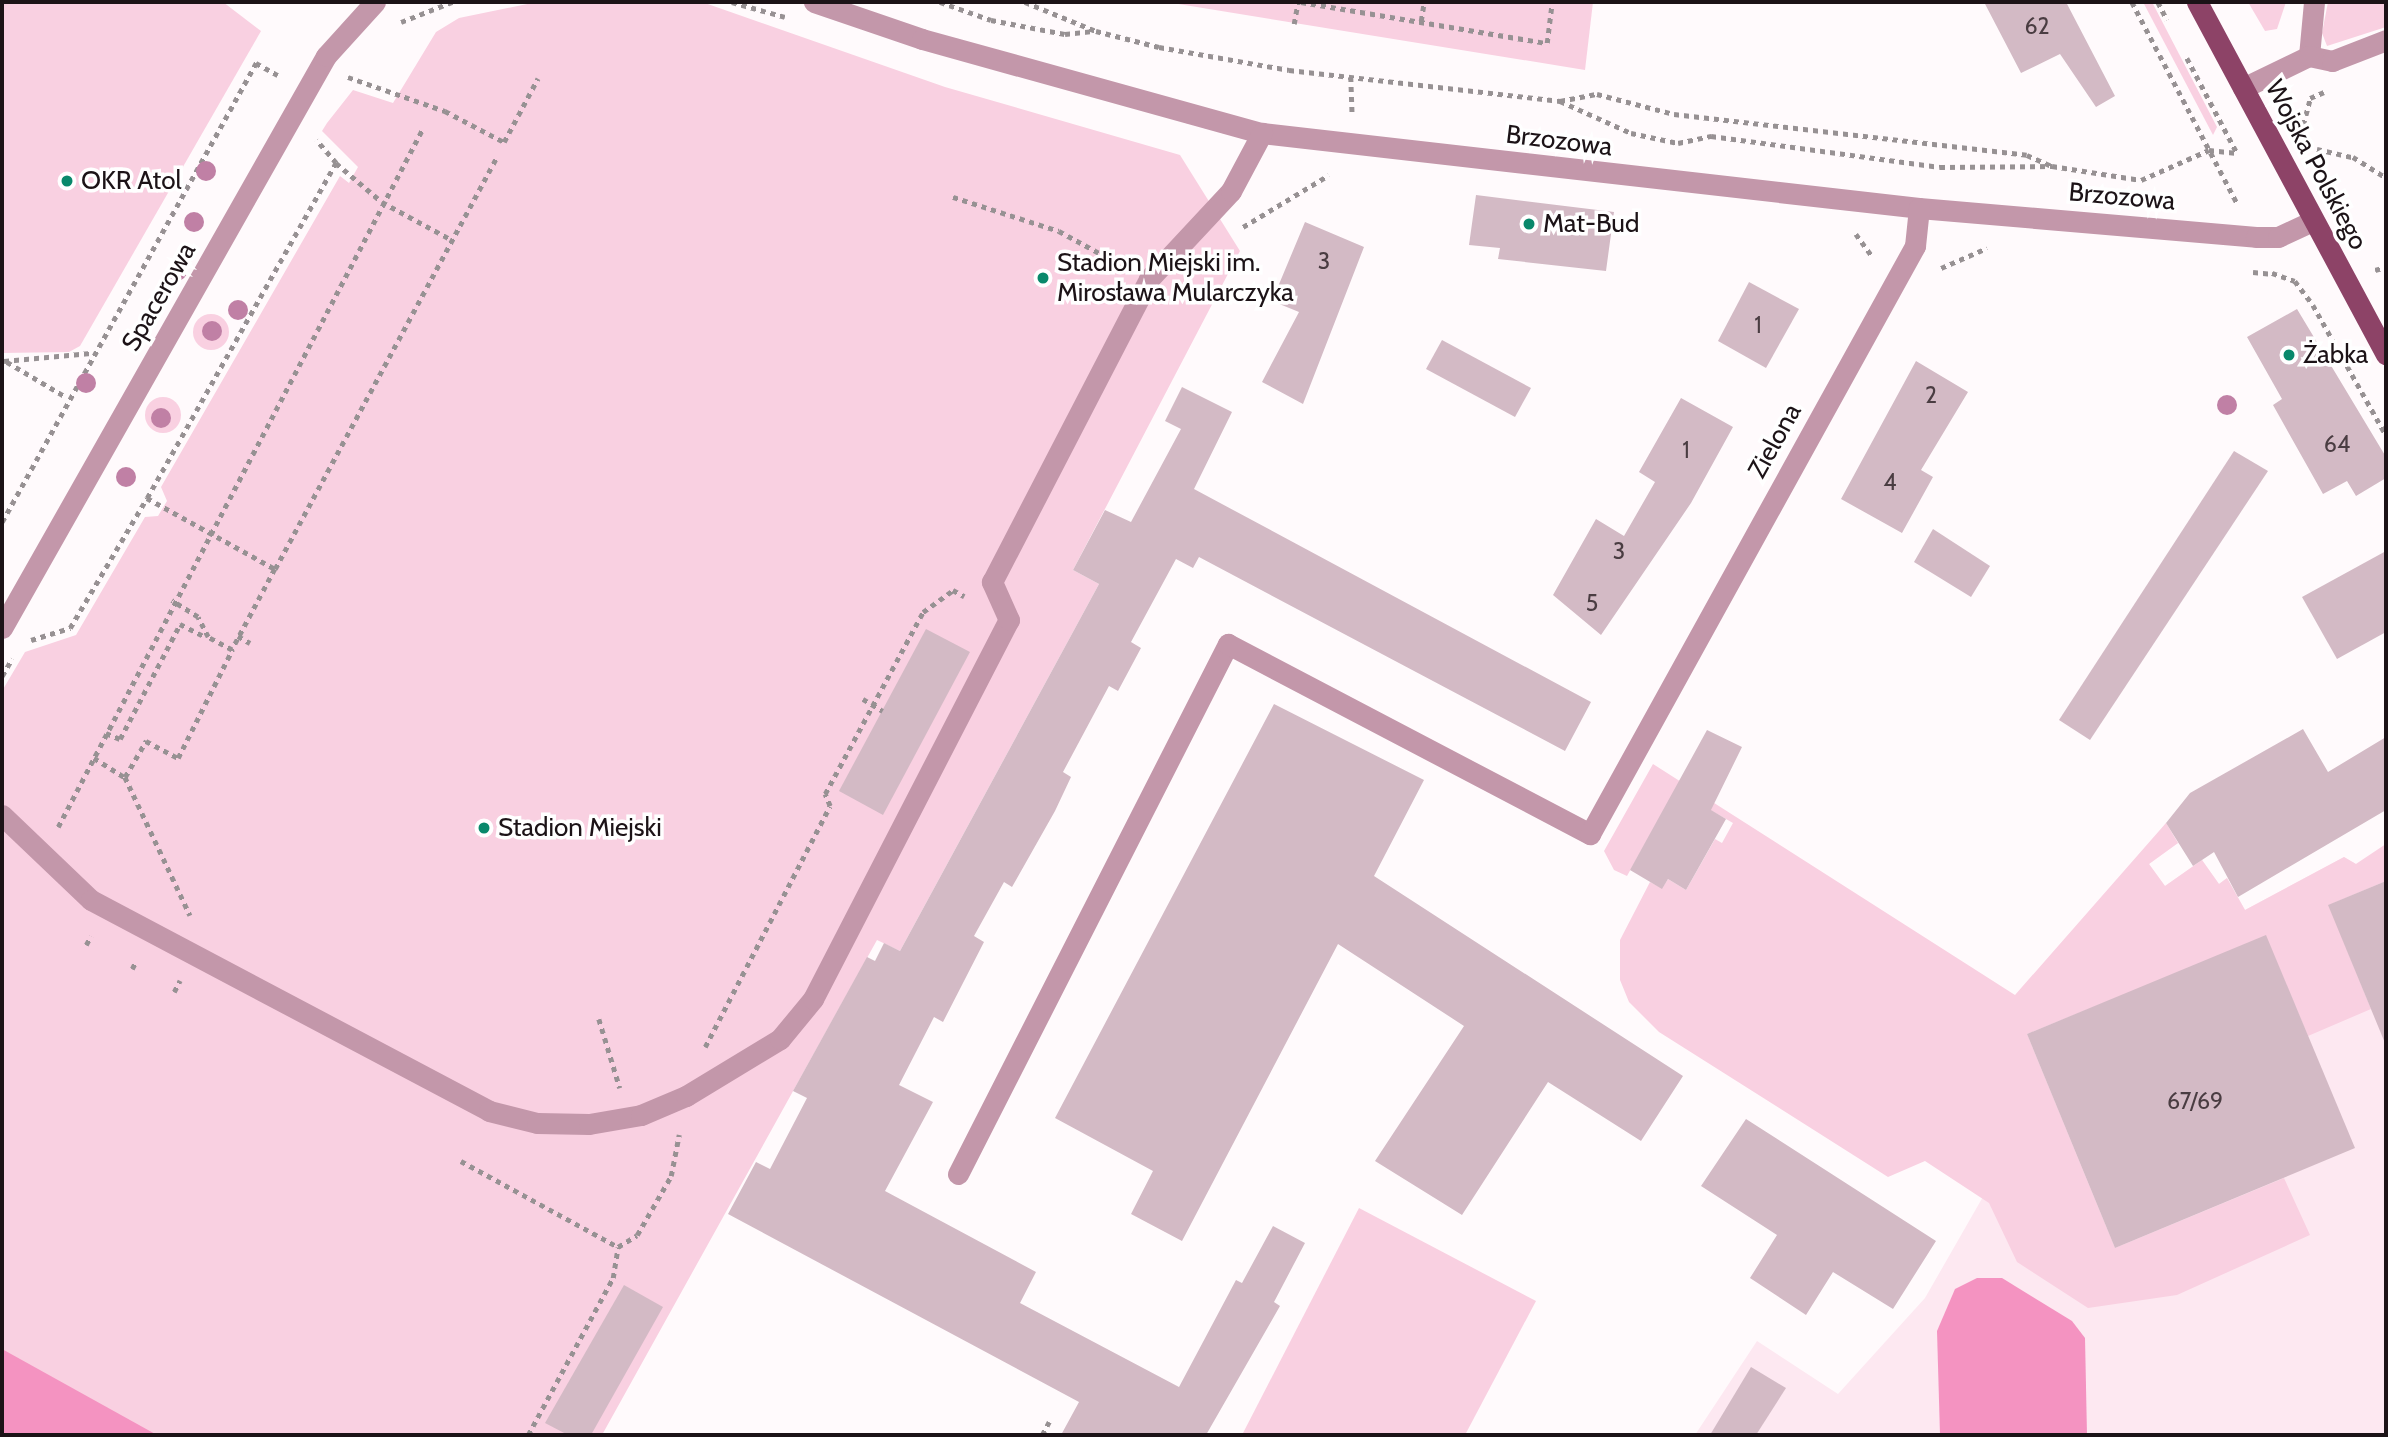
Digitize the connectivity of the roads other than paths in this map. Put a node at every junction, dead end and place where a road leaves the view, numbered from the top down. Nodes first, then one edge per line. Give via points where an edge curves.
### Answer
1 (375, 2) edge
2 (814, 2) edge
3 (2197, 2) edge
4 (2314, 2) edge
5 (2386, 40) edge
6 (2309, 56) junction
7 (2243, 88) junction
8 (1262, 133) junction
9 (1919, 208) junction
10 (2312, 221) junction
11 (2386, 354) edge
12 (2, 628) edge
13 (2, 816) edge
14 (958, 1174) dead end

1 - 12 street, Spacerowa via 350,23
2 - 8 street, Brzozowa via 922,39
3 - 7 main road, Wojska Polskiego
4 - 6 street
5 - 6 street via 2332,61
6 - 7 street
7 - 10 main road, Wojska Polskiego
8 - 9 street, Brzozowa
8 - 13 street via 1231,191 1149,279 992,582 1009,620 797,1023 686,1096 629,1118 537,1124 489,1111 74,889
9 - 10 street, Brzozowa via 2256,237 2278,237
9 - 14 street, Zielona via 1915,246 1590,834 1228,644
10 - 11 main road, Wojska Polskiego

